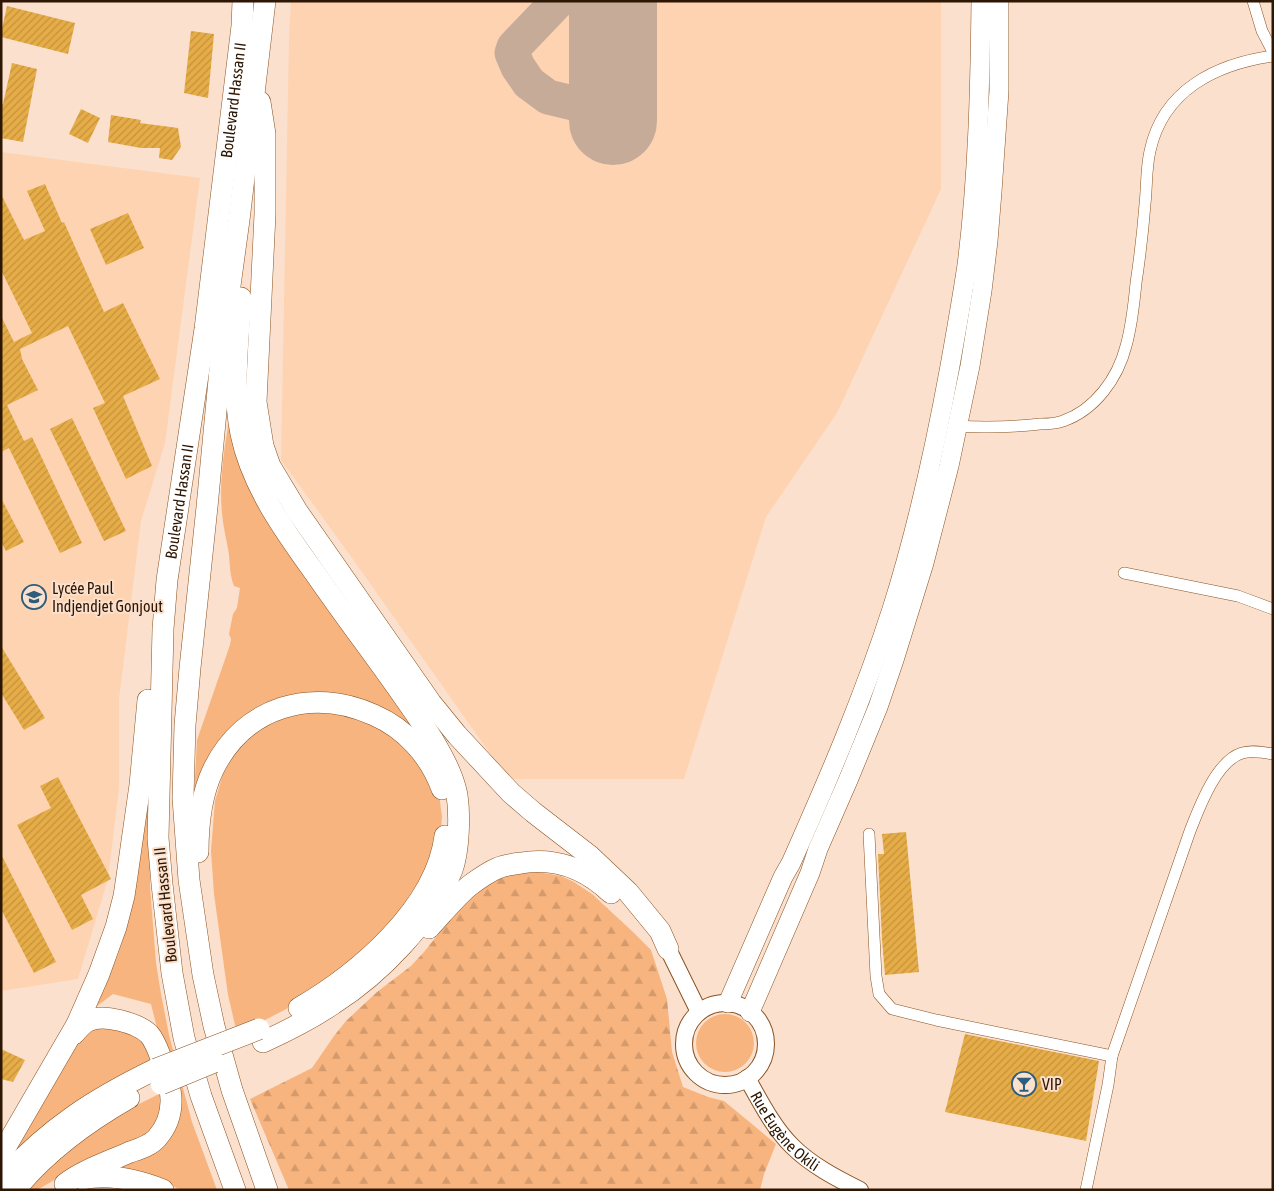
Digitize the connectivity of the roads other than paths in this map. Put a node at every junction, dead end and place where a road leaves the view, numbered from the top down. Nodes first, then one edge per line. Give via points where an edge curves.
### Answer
1 (243, 1) edge
2 (265, 1) edge
3 (980, 1) edge
4 (999, 1) edge
5 (1253, 1) edge
6 (1273, 52) edge
7 (1273, 56) edge
8 (256, 79) junction
9 (239, 220) junction
10 (957, 426) junction
11 (1124, 573) dead end
12 (1273, 609) edge
13 (163, 629) junction
14 (1273, 754) edge
15 (869, 834) dead end
16 (668, 949) junction
17 (396, 952) junction
18 (202, 964) junction
19 (728, 1003) junction
20 (699, 1012) junction
21 (750, 1012) junction
22 (261, 1036) junction
23 (67, 1042) junction
24 (1112, 1056) junction
25 (158, 1076) junction
26 (747, 1078) junction
27 (1, 1155) edge
28 (1, 1181) edge
29 (59, 1187) edge
30 (15, 1190) edge
31 (163, 1190) edge
32 (235, 1190) edge
33 (267, 1190) edge
34 (860, 1190) edge
35 (1086, 1190) edge

1 - 13 highway, Boulevard Hassan II via 206,329 167,580
2 - 8 highway, Boulevard Hassan II
3 - 19 main road via 979,116 966,266 941,416 918,515 891,611 848,730
4 - 10 main road via 999,90 988,241 974,341
5 - 6 street
7 - 10 street via 1224,68 1191,86 1166,112 1156,130 1150,152 1141,247 1126,348 1106,388 1084,410 1061,422 982,428
8 - 9 highway, Boulevard Hassan II
8 - 16 highway via 265,134 266,170 256,402 263,446 270,466 296,511 431,703 511,793 590,856 628,892 660,931
9 - 17 highway via 244,248 237,403 240,432 249,463 272,509 302,556 442,754 457,795 459,823 452,870 422,924
9 - 18 highway, Boulevard Hassan II via 223,337 185,726 185,833
10 - 21 main road via 931,539 878,707
11 - 12 street via 1238,596
13 - 23 highway via 155,646 152,664 143,767 121,906 99,974
13 - 32 highway, Boulevard Hassan II via 158,838 172,973 191,1063
14 - 24 street via 1242,753 1226,762 1211,784 1190,831
15 - 24 street via 876,976 879,994 892,1009
16 - 17 highway via 592,877 561,864 526,862 498,868 481,878 429,928
16 - 20 main road
17 - 22 highway via 334,1004 290,1029
18 - 22 highway via 205,935 198,851 200,817 213,770 225,750 250,725 293,704 333,703 355,707 400,730 426,758 438,778 446,815 441,857 425,890 391,936 344,978
18 - 33 highway, Boulevard Hassan II via 226,1073
19 - 20 main road via 713,1005
19 - 21 main road
20 - 26 main road via 691,1021 684,1044 691,1067 711,1082 735,1083
21 - 26 main road via 759,1021 766,1046 757,1070
22 - 25 highway, bridge
23 - 27 highway
23 - 29 highway via 87,1021 99,1018 127,1022 145,1032 156,1046 171,1100 167,1121 153,1142
24 - 35 street
25 - 28 highway via 131,1081 96,1100 40,1141
25 - 30 highway via 46,1157
26 - 34 main road, Rue Eugène Okili via 776,1128 791,1146
29 - 31 highway via 89,1177 103,1177 135,1180

